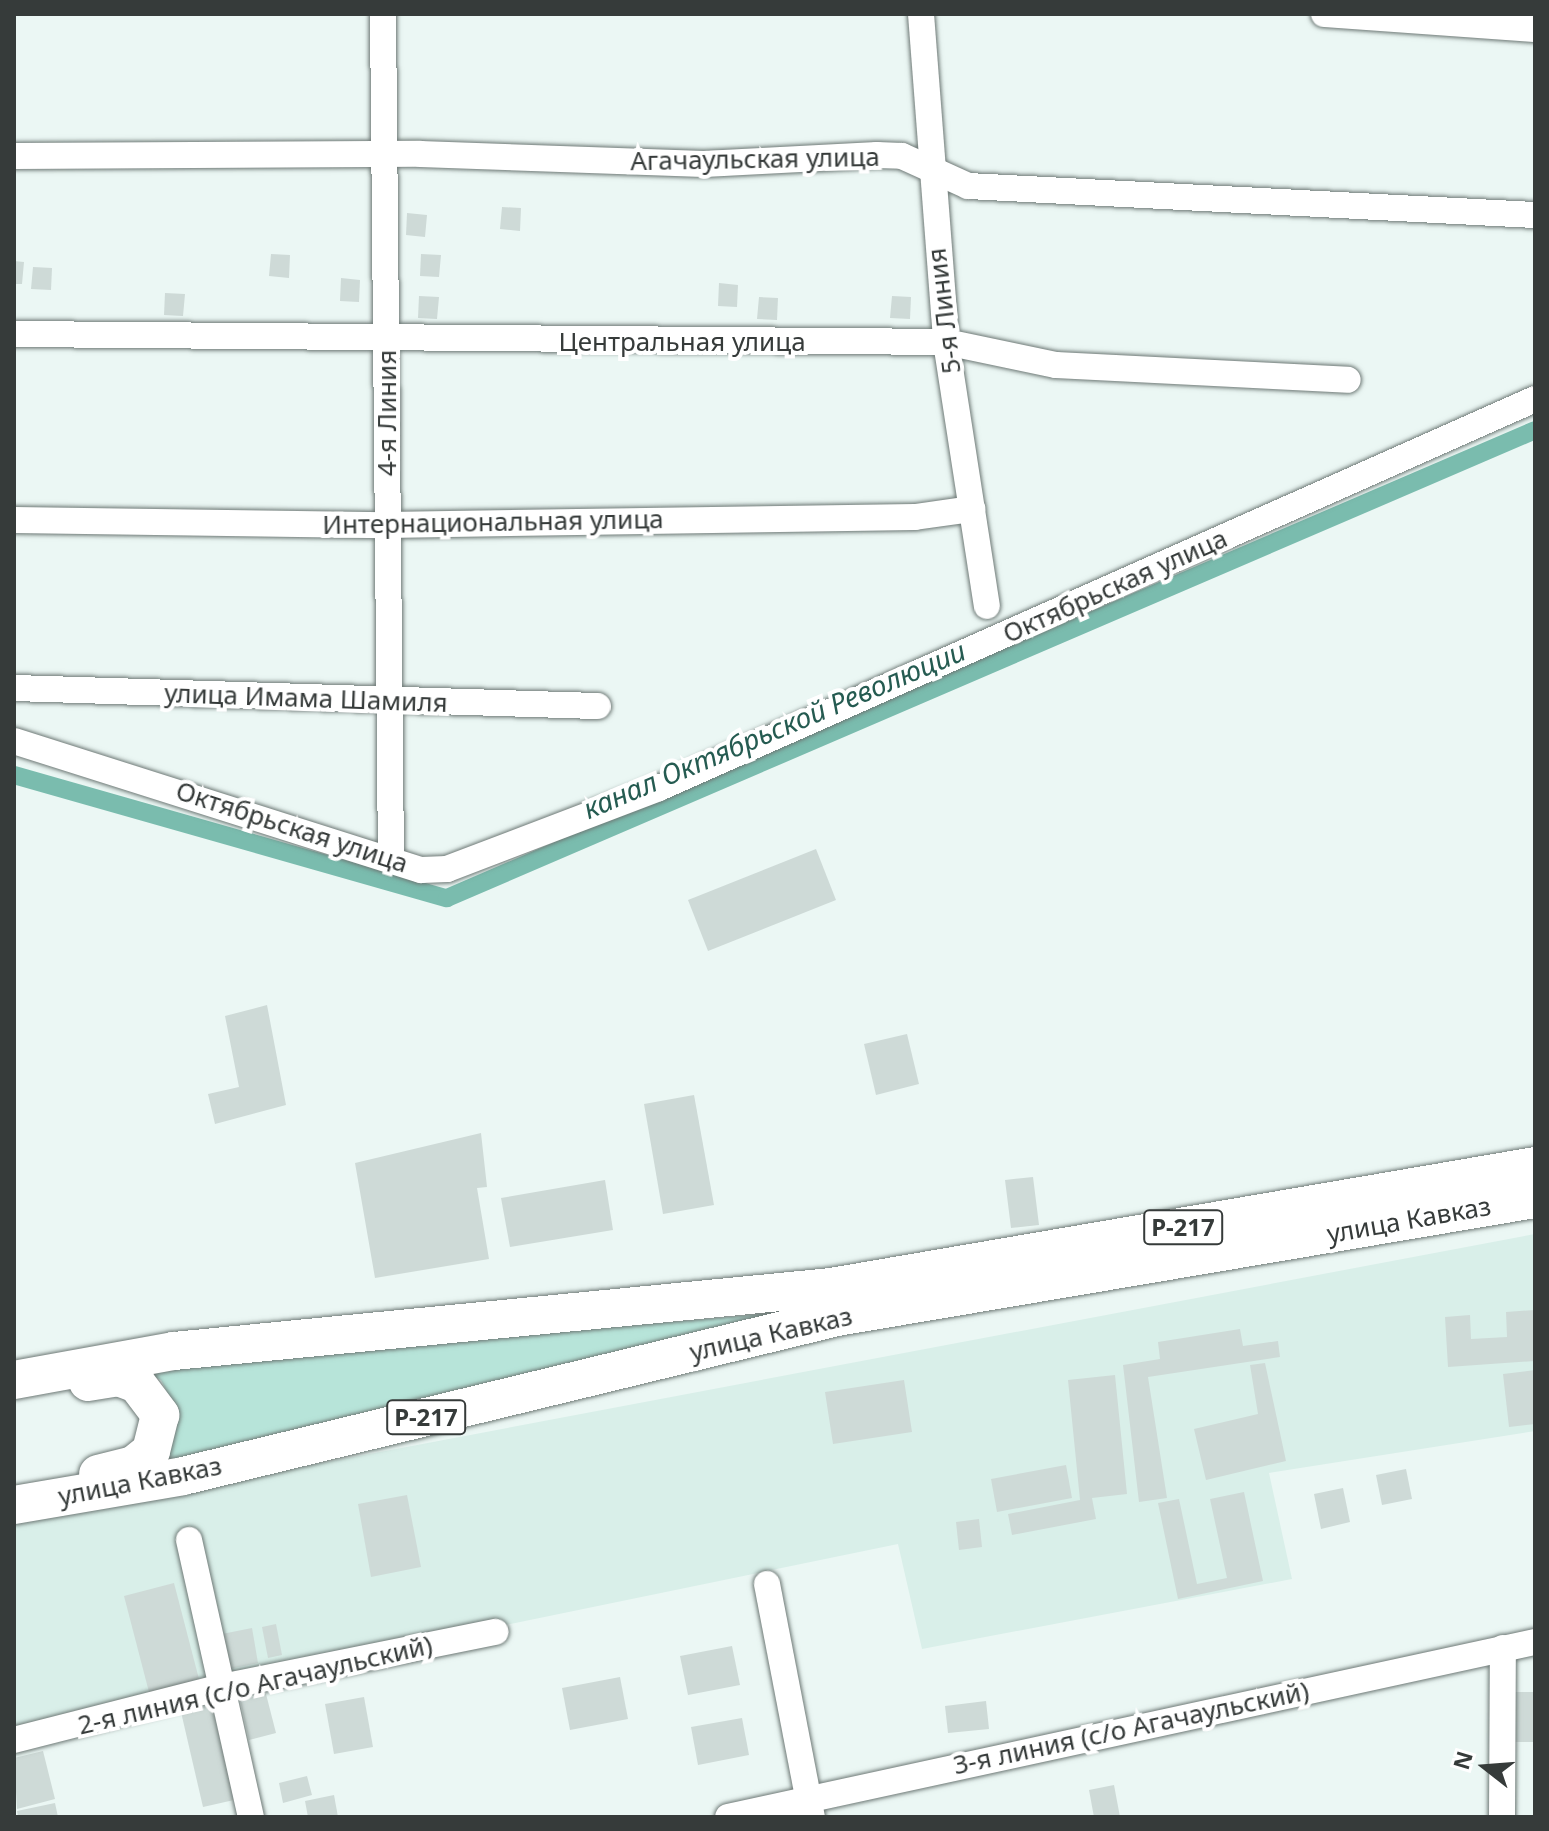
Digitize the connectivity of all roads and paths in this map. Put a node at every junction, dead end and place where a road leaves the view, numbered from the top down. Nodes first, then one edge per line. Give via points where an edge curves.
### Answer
1 (383, 14) edge
2 (921, 14) edge
3 (1324, 14) edge
4 (1535, 29) edge
5 (385, 155) junction
6 (14, 156) edge
7 (927, 166) junction
8 (1535, 215) edge
9 (14, 334) edge
10 (387, 341) junction
11 (946, 342) junction
12 (1348, 380) dead end
13 (1535, 399) edge
14 (972, 509) junction
15 (14, 520) edge
16 (386, 525) junction
17 (987, 606) dead end
18 (14, 688) edge
19 (388, 702) junction
20 (598, 706) dead end
21 (14, 741) edge
22 (391, 860) junction
23 (1535, 1166) edge
24 (1535, 1199) edge
25 (1535, 1216) edge
26 (1353, 1230) junction
27 (14, 1380) edge
28 (14, 1393) edge
29 (14, 1496) edge
30 (14, 1505) edge
31 (189, 1540) dead end
32 (767, 1584) dead end
33 (496, 1632) dead end
34 (1535, 1642) edge
35 (1503, 1648) junction
36 (222, 1687) junction
37 (14, 1740) edge
38 (810, 1808) edge
39 (251, 1817) edge
40 (728, 1817) edge
41 (1502, 1817) edge

1 - 5 street, 4-я Линия
2 - 7 street, 5-я Линия
3 - 4 street
5 - 6 street, Агачаульская улица
5 - 7 street, Агачаульская улица via 704,164 877,155
5 - 10 street, 4-я Линия
7 - 8 street, Агачаульская улица via 968,186
7 - 11 street, 5-я Линия
9 - 10 street, Центральная улица
10 - 11 street, Центральная улица
10 - 16 street, 4-я Линия
11 - 12 street, Центральная улица via 1056,365
11 - 14 street, 5-я Линия
13 - 22 street, Октябрьская улица via 659,788 447,869
14 - 16 street, Интернациональная улица via 915,517
14 - 17 street, 5-я Линия
15 - 16 street, Интернациональная улица
16 - 19 street, 4-я Линия
18 - 19 street, улица Имама Шамиля
19 - 20 street, улица Имама Шамиля
19 - 22 street, 4-я Линия
21 - 22 street, Октябрьская улица
23 - 27 highway, улица Кавказ / Р-217 via 831,1287 174,1351
24 - 26 highway, улица Кавказ / Р-217
25 - 26 street via 1396,1236
26 - 30 highway, улица Кавказ / Р-217 via 837,1317 183,1476
28 - 29 highway via 118,1377 152,1397 160,1415 151,1451 134,1465
31 - 36 street
32 - 38 street
33 - 36 street, 2-я линия (с/о Агачаульский)
34 - 35 street, 3-я линия (с/о Агачаульский)
35 - 38 street, 3-я линия (с/о Агачаульский)
35 - 41 street
36 - 37 street, 2-я линия (с/о Агачаульский)
36 - 39 street
38 - 40 street, 3-я линия (с/о Агачаульский)

